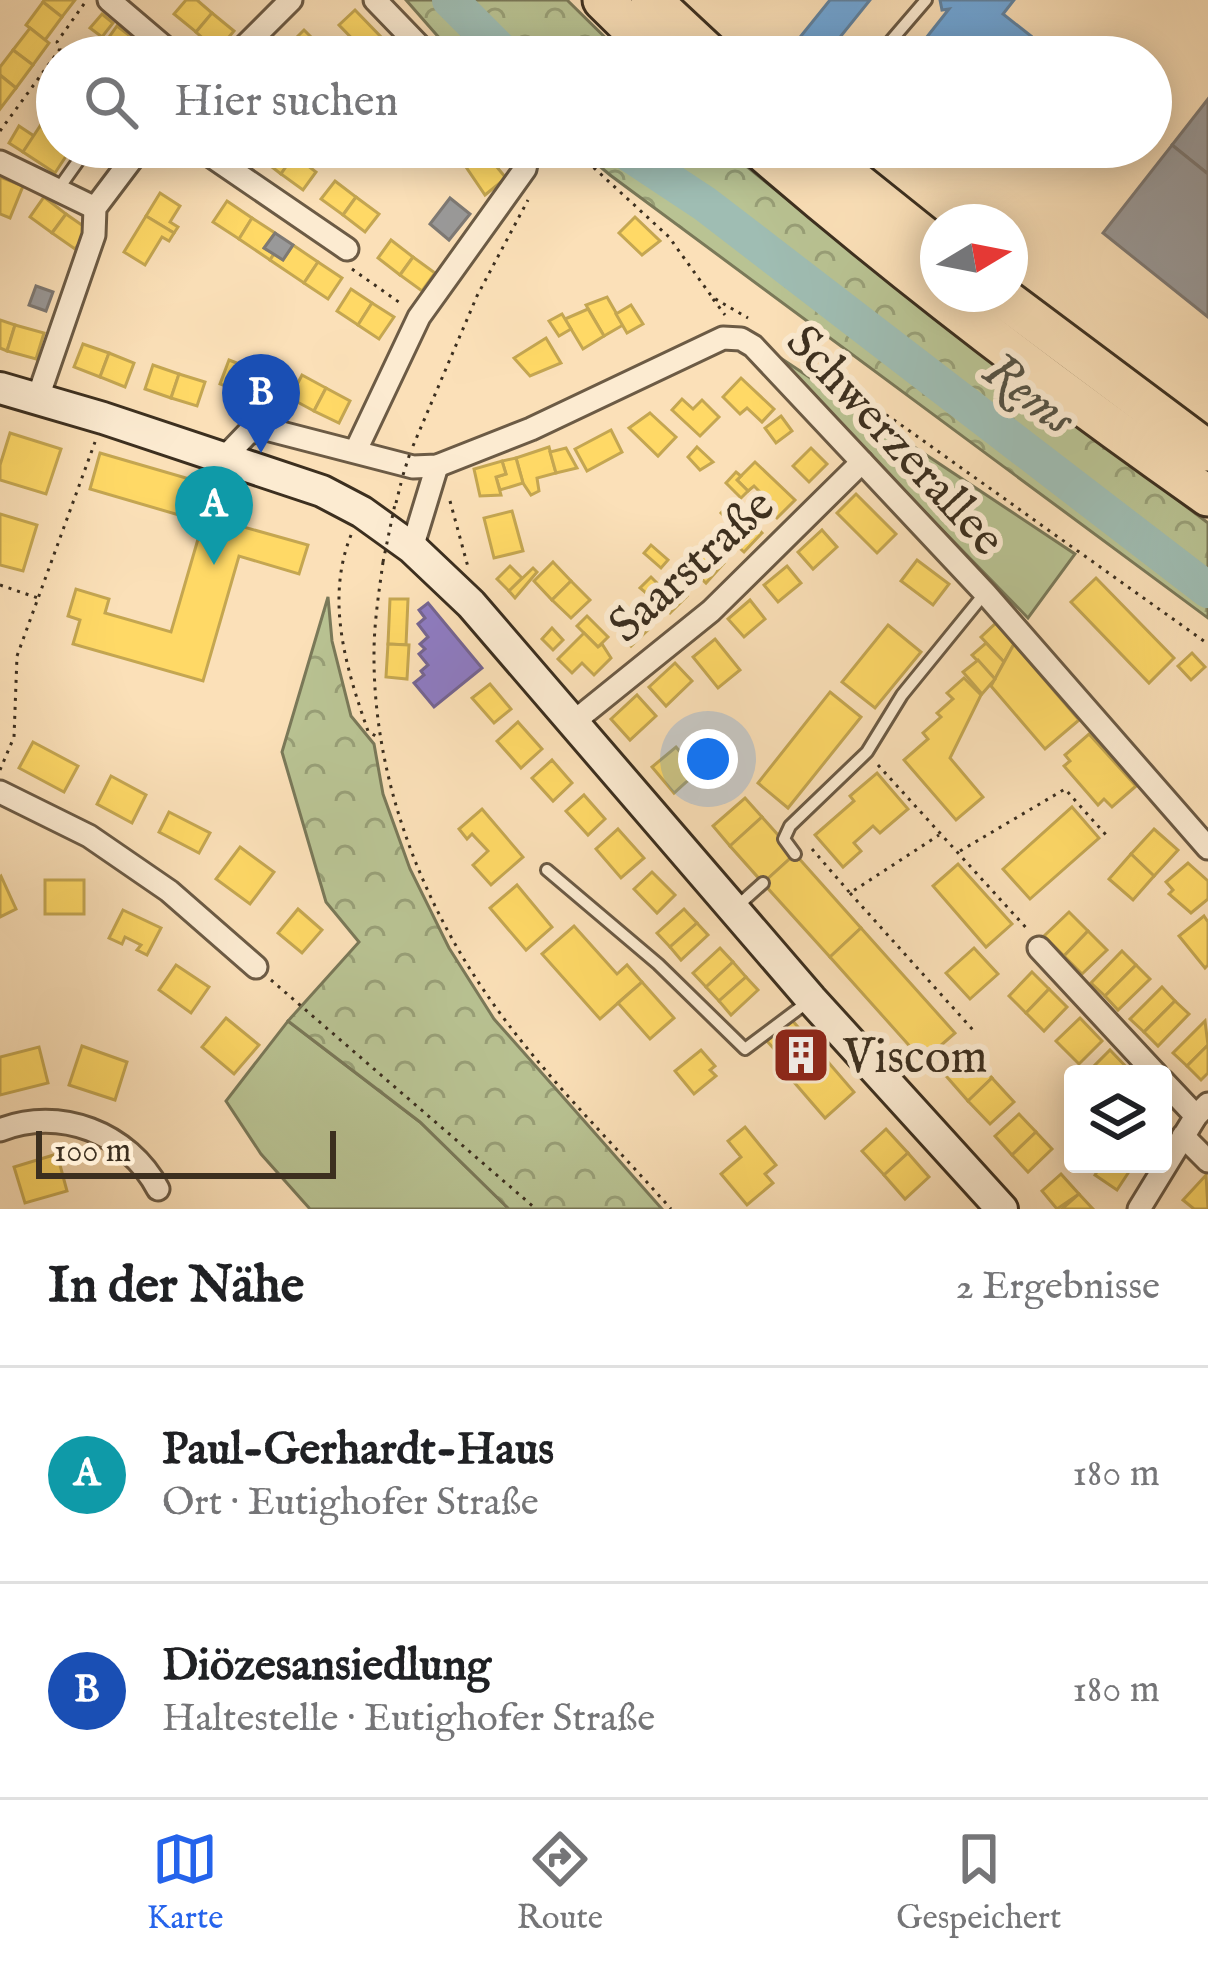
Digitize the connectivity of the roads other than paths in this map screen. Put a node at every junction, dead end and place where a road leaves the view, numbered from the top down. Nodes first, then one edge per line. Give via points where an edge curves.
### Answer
1 (109, 0) edge
2 (291, 0) edge
3 (375, 0) edge
4 (603, 0) edge
5 (651, 0) edge
6 (926, 0) edge
7 (146, 36) edge
8 (255, 36) edge
9 (410, 36) edge
10 (640, 36) edge
11 (690, 36) edge
12 (896, 36) edge
13 (0, 162) edge
14 (73, 168) edge
15 (125, 168) edge
16 (228, 168) edge
17 (512, 168) edge
18 (782, 168) edge
19 (838, 168) edge
20 (59, 188) junction
21 (95, 208) junction
22 (920, 234) edge
23 (346, 249) road end
24 (1022, 312) edge
25 (0, 388) edge
26 (37, 400) junction
27 (356, 450) junction
28 (1208, 451) edge
29 (225, 457) junction
30 (862, 462) junction
31 (437, 466) junction
32 (1208, 496) edge
33 (412, 548) junction
34 (985, 593) junction
35 (571, 724) junction
36 (0, 791) edge
37 (1208, 848) edge
38 (795, 854) dead end
39 (548, 870) dead end
40 (763, 883) dead end
41 (734, 909) junction
42 (1039, 948) road end
43 (256, 967) road end
44 (812, 999) junction
45 (1148, 1065) edge
46 (1172, 1091) edge
47 (1196, 1119) edge
48 (0, 1130) edge
49 (1208, 1161) edge
50 (158, 1189) dead end
51 (1001, 1209) edge
52 (1139, 1209) edge

1 - 7 street
2 - 8 street
3 - 9 street
4 - 10 highway
5 - 11 highway
6 - 12 lane
13 - 20 street
14 - 20 lane
15 - 21 street
16 - 23 street
17 - 27 street via 419,316
18 - 32 highway
19 - 22 highway
20 - 21 street
21 - 26 street via 94,235
24 - 28 highway
25 - 26 street
26 - 29 street
27 - 29 street via 266,429 248,433
27 - 31 street
29 - 33 street via 322,491
30 - 31 street, Schwerzerallee via 745,329
30 - 34 street, Schwerzerallee
30 - 35 street, Saarstraße via 711,611
31 - 33 street
33 - 35 street via 471,604
34 - 37 street, Schwerzerallee
34 - 38 lane via 902,694 867,752 790,826 784,839
35 - 41 street
36 - 43 street via 89,836
39 - 44 lane via 745,1049
40 - 41 lane
41 - 44 street
42 - 45 street
44 - 51 street
46 - 47 street
47 - 49 street
47 - 52 street
48 - 50 street via 21,1121 73,1123 123,1145

